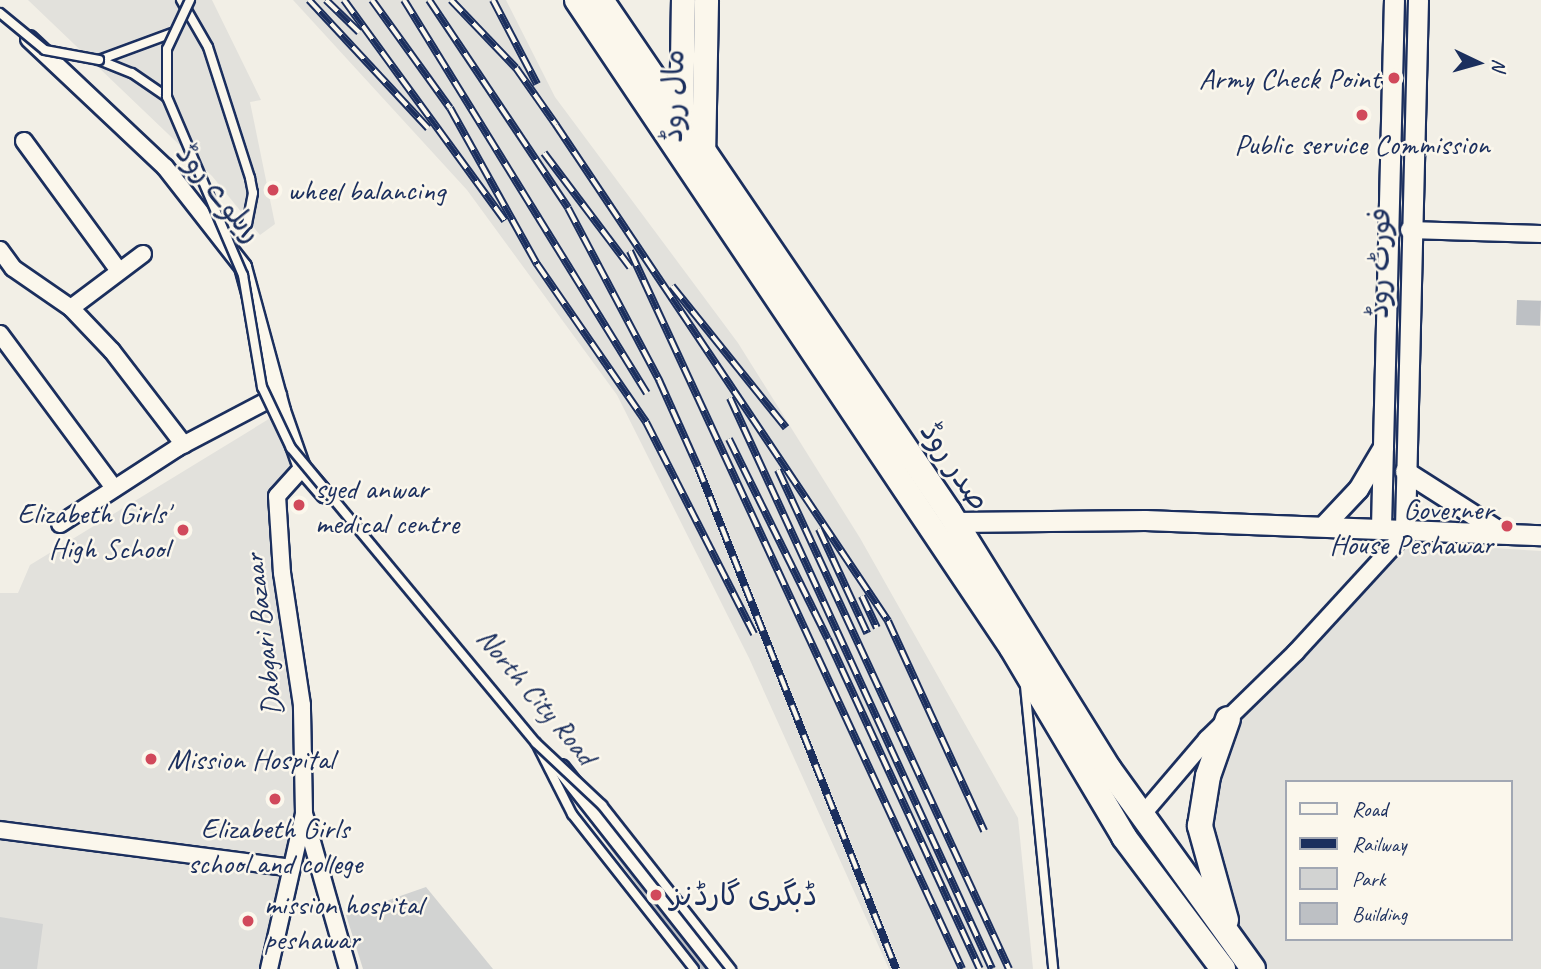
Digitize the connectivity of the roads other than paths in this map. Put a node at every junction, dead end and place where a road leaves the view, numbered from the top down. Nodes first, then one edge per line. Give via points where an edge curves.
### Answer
1 (181, 0) edge
2 (190, 0) edge
3 (577, 0) edge
4 (601, 0) edge
5 (683, 0) edge
6 (706, 0) edge
7 (1394, 0) edge
8 (1418, 0) edge
9 (0, 11) edge
10 (172, 33) junction
11 (99, 60) junction
12 (167, 97) junction
13 (681, 123) junction
14 (24, 141) dead end
15 (692, 157) junction
16 (1409, 230) junction
17 (1541, 234) edge
18 (225, 249) junction
19 (0, 250) edge
20 (144, 254) dead end
21 (119, 271) junction
22 (7, 273) edge
23 (71, 308) junction
24 (0, 334) edge
25 (278, 395) junction
26 (184, 445) junction
27 (1384, 446) junction
28 (302, 468) junction
29 (1405, 471) junction
30 (114, 488) junction
31 (956, 522) junction
32 (60, 524) dead end
33 (1325, 524) junction
34 (1381, 527) junction
35 (1407, 528) junction
36 (1504, 534) junction
37 (1541, 535) edge
38 (1023, 665) junction
39 (1228, 719) junction
40 (536, 743) junction
41 (304, 814) junction
42 (1142, 815) junction
43 (0, 823) edge
44 (7, 831) edge
45 (292, 868) junction
46 (1238, 963) edge
47 (270, 969) edge
48 (348, 969) edge
49 (694, 969) edge
50 (719, 969) edge
51 (731, 969) edge
52 (1053, 969) edge

1 - 18 lane via 208,47 253,193 247,223
2 - 10 lane, bridge
3 - 15 main road, صدر روڈ
4 - 13 main road, صدر روڈ
5 - 13 main road, مال روڈ
6 - 15 main road, مال روڈ
7 - 27 street, فورٹ روڈ
8 - 16 street, فورٹ روڈ
9 - 11 lane, bridge via 45,50
9 - 18 street, ریلوے روڈ via 165,167
10 - 11 lane
10 - 12 lane, bridge via 166,63
11 - 12 lane via 132,73
12 - 40 lane, bridge via 243,275 262,387 290,448
13 - 15 main road, صدر روڈ
14 - 21 street
15 - 31 main road, صدر روڈ
15 - 38 main road, صدر روڈ via 705,193
16 - 17 street
16 - 29 street, فورٹ روڈ
18 - 25 street, ریلوے روڈ via 243,267
19 - 22 street
20 - 21 street
21 - 23 street
22 - 23 street
23 - 26 street via 112,351
24 - 30 street
25 - 26 street
25 - 28 street, ریلوے روڈ
26 - 30 street
27 - 33 street via 1358,489
27 - 34 street, فورٹ روڈ
28 - 41 street, Dabgari Bazaar via 277,496 282,573 302,705
28 - 50 street, North City Road via 458,645 636,859
29 - 35 street, فورٹ روڈ
29 - 36 street
30 - 32 street
31 - 33 street
31 - 42 main road, صدر روڈ
33 - 34 street
34 - 35 street
35 - 36 street
35 - 39 street
36 - 37 street
38 - 46 main road, صدر روڈ via 1124,837
38 - 52 lane
39 - 42 street
39 - 46 main road via 1208,776 1200,826
40 - 49 lane via 572,814
40 - 51 lane, bridge via 602,805
41 - 45 street, Dabgari Bazaar
41 - 48 street
42 - 46 main road, صدر روڈ
43 - 44 street
44 - 45 street
45 - 47 street, Dabgari Bazaar

